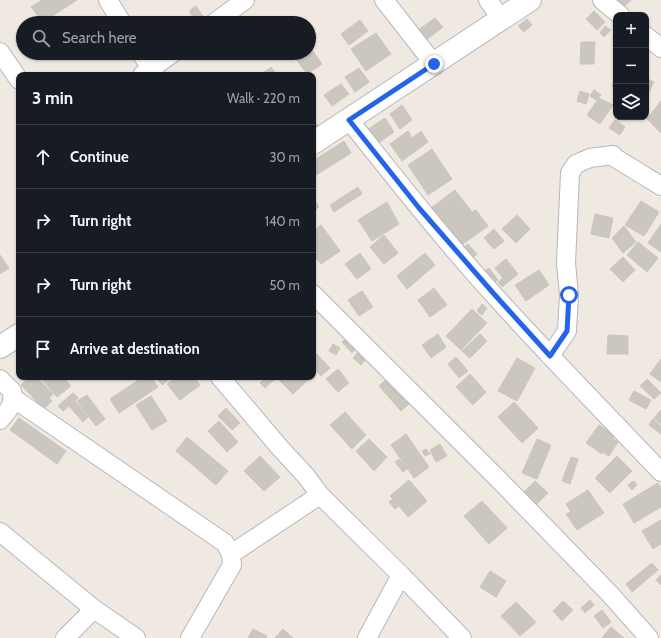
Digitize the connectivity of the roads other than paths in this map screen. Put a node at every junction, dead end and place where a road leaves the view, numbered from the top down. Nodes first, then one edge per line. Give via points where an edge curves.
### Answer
1 (108, 0) edge
2 (245, 0) edge
3 (384, 0) edge
4 (488, 0) edge
5 (530, 0) edge
6 (602, 0) edge
7 (616, 12) edge
8 (118, 16) edge
9 (223, 16) edge
10 (501, 19) junction
11 (649, 38) edge
12 (661, 48) edge
13 (0, 52) edge
14 (144, 60) edge
15 (165, 60) edge
16 (434, 64) junction
17 (149, 72) edge
18 (150, 72) edge
19 (16, 76) edge
20 (349, 120) junction
21 (316, 141) edge
22 (661, 186) edge
23 (316, 297) edge
24 (16, 337) edge
25 (0, 347) edge
26 (550, 356) junction
27 (0, 379) edge
28 (223, 380) edge
29 (13, 398) junction
30 (0, 420) edge
31 (661, 472) edge
32 (320, 495) junction
33 (0, 532) edge
34 (231, 554) junction
35 (401, 575) junction
36 (94, 609) junction
37 (65, 638) edge
38 (136, 638) edge
39 (190, 638) edge
40 (367, 638) edge
41 (462, 638) edge
42 (649, 638) edge

1 - 8 street
2 - 9 street
3 - 16 street
4 - 10 street
5 - 10 main road
6 - 7 street
10 - 16 main road
11 - 12 street
13 - 19 street
14 - 17 street
15 - 18 street
16 - 20 main road
20 - 21 main road
20 - 26 street via 434,225
22 - 26 street via 613,155 590,158 576,164 570,173 566,263 569,295 567,331
23 - 42 street via 609,593
24 - 25 main road
26 - 31 street
27 - 29 street via 12,391
28 - 32 street
29 - 30 street via 11,407
29 - 34 street via 225,543
32 - 34 street
32 - 35 street
33 - 36 street
34 - 39 street via 232,565
35 - 40 street
35 - 41 street
36 - 37 street
36 - 38 street

